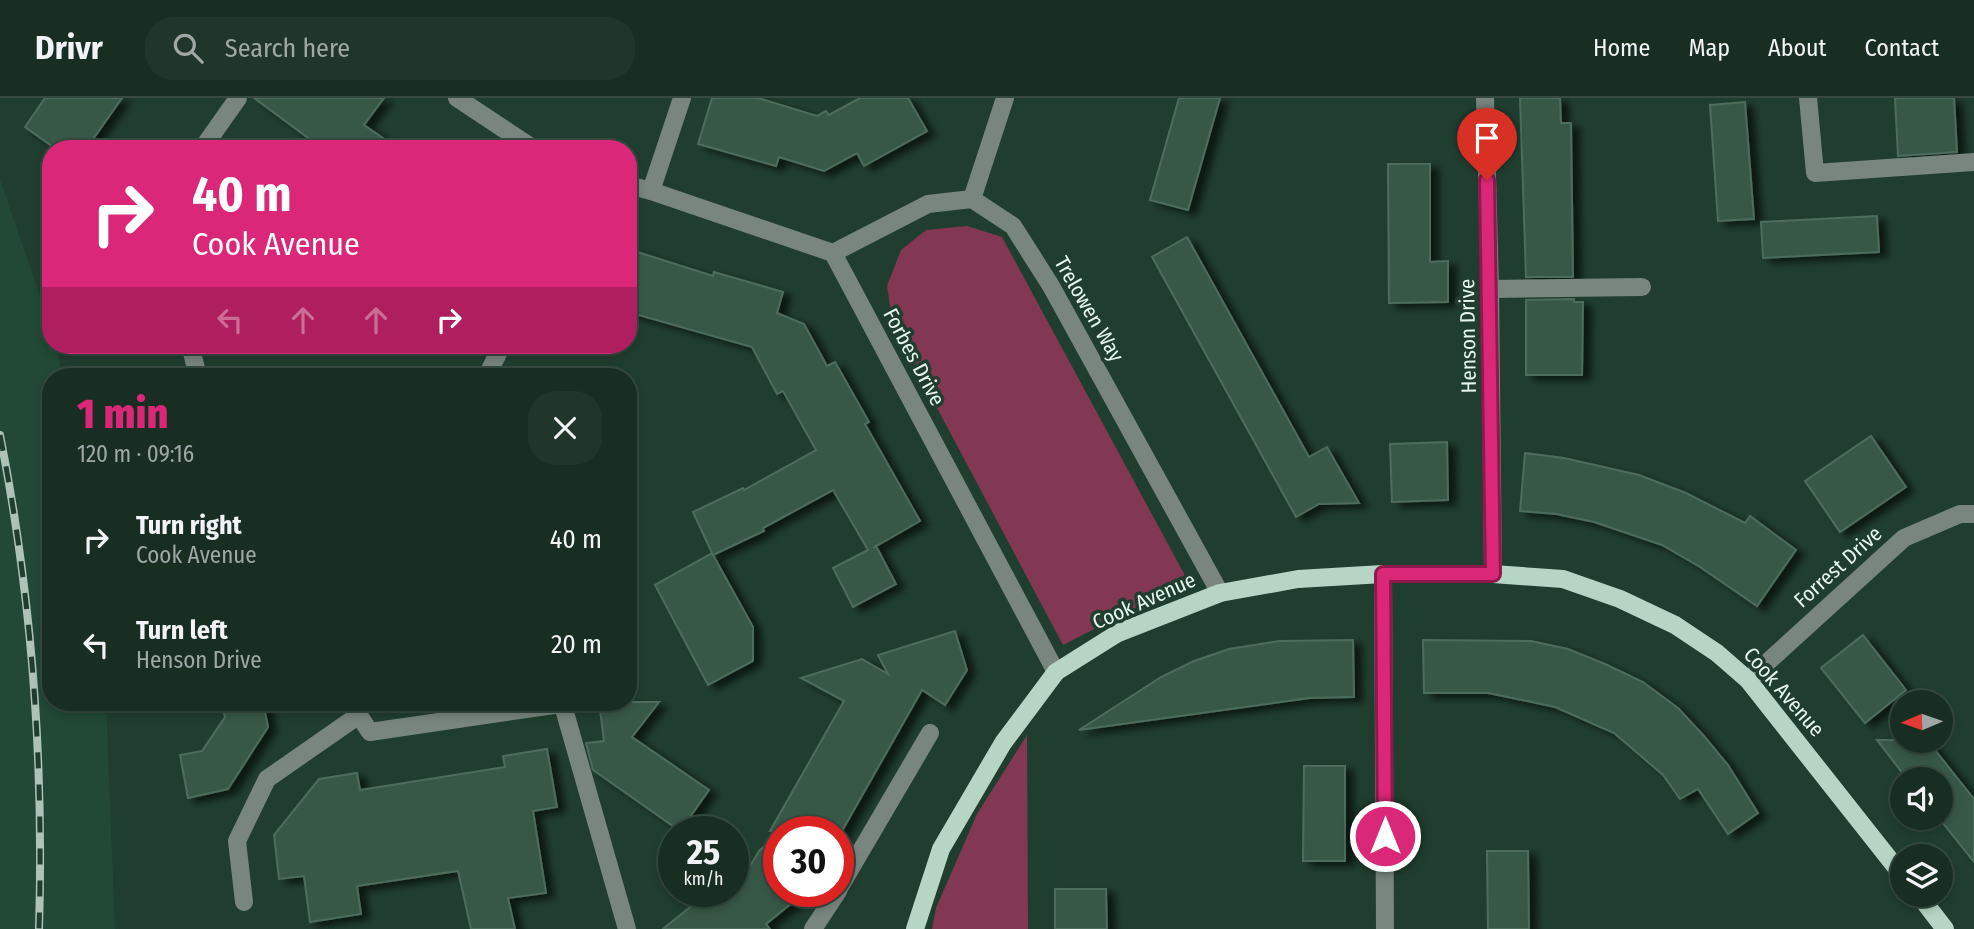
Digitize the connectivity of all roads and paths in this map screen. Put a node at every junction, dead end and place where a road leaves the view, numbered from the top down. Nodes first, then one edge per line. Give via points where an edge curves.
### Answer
1 (238, 98) edge
2 (457, 98) edge
3 (682, 98) edge
4 (1005, 98) edge
5 (1485, 98) edge
6 (1808, 98) edge
7 (208, 140) edge
8 (520, 140) edge
9 (1974, 162) edge
10 (637, 187) edge
11 (652, 191) junction
12 (972, 199) junction
13 (833, 253) junction
14 (1642, 287) dead end
15 (1490, 289) junction
16 (1974, 514) edge
17 (1383, 574) junction
18 (1493, 574) junction
19 (1220, 593) junction
20 (1056, 672) junction
21 (1748, 680) junction
22 (350, 711) edge
23 (356, 711) edge
24 (509, 711) edge
25 (564, 711) edge
26 (930, 733) dead end
27 (1890, 860) edge
28 (854, 863) edge
29 (244, 902) dead end
30 (827, 907) edge
31 (1924, 907) edge
32 (1927, 907) edge
33 (627, 929) edge
34 (813, 929) edge
35 (915, 929) edge
36 (1385, 929) edge
37 (1933, 929) edge
38 (1945, 929) edge

1 - 7 street
2 - 8 street
3 - 11 street
4 - 12 street
5 - 15 street, Henson Drive
6 - 9 street via 1815,173
10 - 11 street
11 - 13 street
12 - 13 street via 928,204
12 - 19 street, Trelowen Way via 1013,226 1051,286
13 - 20 street, Forbes Drive
14 - 15 street
15 - 18 street, Henson Drive
16 - 21 street, Forrest Drive via 1959,514 1904,538
17 - 18 main road, Cook Avenue
17 - 19 main road, Cook Avenue via 1298,579
17 - 36 street
18 - 21 main road, Cook Avenue via 1563,579 1620,599 1675,625
19 - 20 main road, Cook Avenue via 1118,633
20 - 35 main road, Cook Avenue via 1003,743 941,849
21 - 27 main road, Cook Avenue
22 - 29 street via 267,779 237,841
23 - 24 street via 370,732
25 - 33 street
26 - 28 street
30 - 34 street
31 - 37 main road
32 - 38 main road

